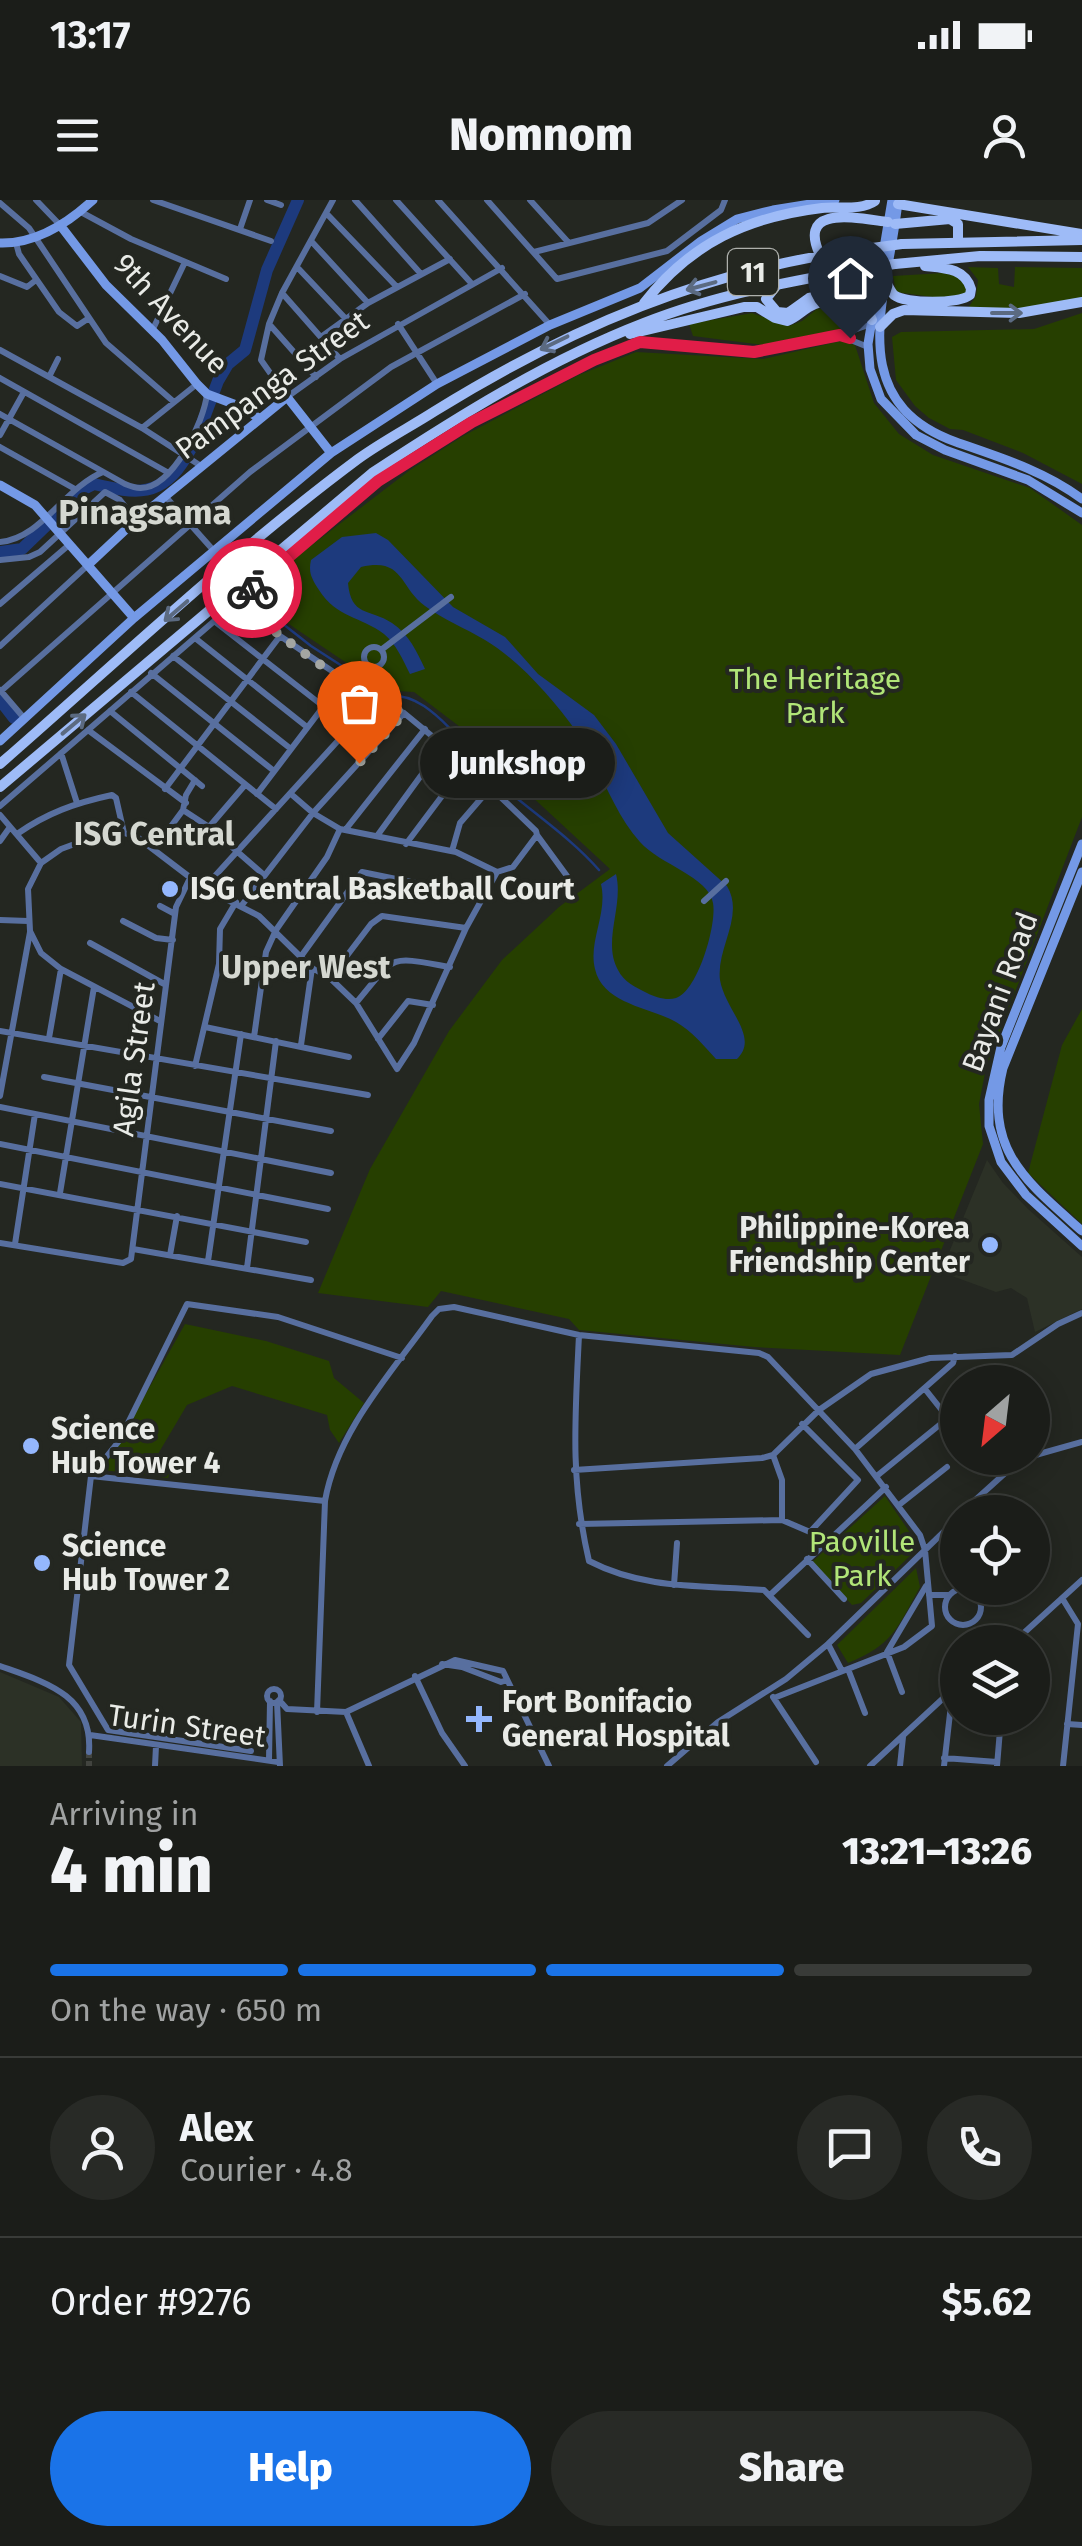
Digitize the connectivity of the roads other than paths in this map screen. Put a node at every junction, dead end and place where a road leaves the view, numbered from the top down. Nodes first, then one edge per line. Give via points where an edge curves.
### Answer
1 (36, 200) edge
2 (153, 200) edge
3 (250, 200) edge
4 (266, 200) edge
5 (333, 200) edge
6 (355, 200) edge
7 (396, 200) edge
8 (438, 200) edge
9 (486, 200) edge
10 (530, 200) edge
11 (682, 200) edge
12 (725, 200) edge
13 (835, 200) edge
14 (871, 200) edge
15 (915, 200) edge
16 (89, 201) edge
17 (895, 202) edge
18 (0, 204) edge
19 (280, 205) dead end
20 (934, 208) junction
21 (79, 211) junction
22 (327, 214) junction
23 (891, 223) junction
24 (60, 225) junction
25 (240, 229) junction
26 (1082, 237) edge
27 (36, 238) junction
28 (270, 241) dead end
29 (958, 241) junction
30 (0, 242) edge
31 (312, 242) junction
32 (568, 242) junction
33 (16, 243) junction
34 (534, 252) junction
35 (821, 257) junction
36 (1082, 257) edge
37 (450, 258) junction
38 (185, 262) junction
39 (897, 264) junction
40 (297, 267) junction
41 (502, 268) junction
42 (422, 274) junction
43 (0, 276) edge
44 (226, 279) dead end
45 (36, 280) junction
46 (881, 280) junction
47 (472, 284) junction
48 (778, 284) junction
49 (396, 287) junction
50 (282, 293) junction
51 (525, 294) junction
52 (662, 298) junction
53 (1082, 302) edge
54 (368, 303) junction
55 (643, 304) junction
56 (668, 315) junction
57 (90, 318) junction
58 (346, 320) junction
59 (874, 323) junction
60 (269, 324) junction
61 (398, 324) junction
62 (550, 325) junction
63 (152, 330) junction
64 (840, 335) junction
65 (321, 337) junction
66 (605, 341) junction
67 (868, 348) junction
68 (0, 350) edge
69 (416, 352) junction
70 (58, 359) dead end
71 (340, 359) junction
72 (316, 376) junction
73 (49, 377) junction
74 (0, 378) edge
75 (435, 382) junction
76 (197, 384) junction
77 (24, 392) junction
78 (211, 395) junction
79 (287, 397) junction
80 (174, 402) junction
81 (0, 414) edge
82 (260, 418) junction
83 (9, 419) junction
84 (310, 426) junction
85 (142, 428) junction
86 (0, 435) edge
87 (0, 447) edge
88 (331, 453) junction
89 (184, 455) junction
90 (201, 466) junction
91 (104, 472) junction
92 (167, 472) junction
93 (0, 485) edge
94 (76, 489) junction
95 (165, 496) junction
96 (1078, 496) edge
97 (1066, 502) junction
98 (1082, 513) edge
99 (136, 520) junction
100 (190, 524) junction
101 (52, 525) junction
102 (0, 542) edge
103 (70, 544) junction
104 (214, 551) junction
105 (0, 560) edge
106 (88, 565) junction
107 (112, 592) junction
108 (451, 596) dead end
109 (236, 600) junction
110 (0, 604) edge
111 (134, 618) junction
112 (214, 621) junction
113 (280, 636) junction
114 (194, 638) junction
115 (0, 646) edge
116 (382, 649) dead end
117 (173, 656) junction
118 (263, 660) junction
119 (152, 673) junction
120 (344, 678) junction
121 (247, 680) junction
122 (1, 691) edge
123 (131, 692) junction
124 (376, 700) junction
125 (231, 702) junction
126 (323, 706) junction
127 (110, 711) junction
128 (404, 713) junction
129 (24, 718) junction
130 (214, 725) junction
131 (308, 727) junction
132 (425, 729) junction
133 (88, 730) junction
134 (0, 741) edge
135 (444, 744) junction
136 (198, 746) junction
137 (291, 749) junction
138 (61, 753) junction
139 (0, 764) edge
140 (466, 764) junction
141 (180, 769) junction
142 (274, 771) junction
143 (246, 785) junction
144 (0, 787) edge
145 (491, 787) junction
146 (165, 789) junction
147 (257, 794) junction
148 (291, 794) junction
149 (77, 803) junction
150 (0, 806) edge
151 (184, 806) junction
152 (276, 809) junction
153 (314, 813) junction
154 (0, 815) edge
155 (10, 827) junction
156 (209, 827) junction
157 (343, 829) junction
158 (537, 833) junction
159 (16, 834) junction
160 (124, 834) junction
161 (376, 836) junction
162 (0, 841) edge
163 (406, 844) junction
164 (1082, 844) edge
165 (155, 848) junction
166 (236, 850) junction
167 (452, 851) junction
168 (41, 863) junction
169 (498, 872) junction
170 (1082, 872) edge
171 (264, 875) junction
172 (568, 876) dead end
173 (190, 878) junction
174 (726, 880) dead end
175 (204, 888) junction
176 (484, 897) junction
177 (704, 901) dead end
178 (239, 904) junction
179 (160, 906) dead end
180 (176, 914) junction
181 (0, 920) edge
182 (123, 921) dead end
183 (29, 926) junction
184 (466, 928) junction
185 (276, 930) junction
186 (173, 940) junction
187 (90, 943) dead end
188 (302, 956) junction
189 (450, 966) junction
190 (312, 968) junction
191 (61, 969) junction
192 (330, 978) junction
193 (166, 985) junction
194 (94, 987) junction
195 (356, 1003) junction
196 (433, 1005) junction
197 (160, 1021) junction
198 (205, 1026) junction
199 (0, 1031) edge
200 (10, 1032) junction
201 (240, 1034) junction
202 (254, 1037) junction
203 (49, 1038) junction
204 (378, 1040) junction
205 (276, 1041) junction
206 (84, 1045) junction
207 (301, 1045) junction
208 (1005, 1049) junction
209 (349, 1058) dead end
210 (155, 1059) junction
211 (195, 1066) junction
212 (235, 1073) junction
213 (271, 1077) junction
214 (44, 1078) dead end
215 (78, 1083) junction
216 (151, 1095) junction
217 (368, 1095) dead end
218 (0, 1096) edge
219 (0, 1107) edge
220 (230, 1110) junction
221 (35, 1114) junction
222 (266, 1118) junction
223 (72, 1121) junction
224 (330, 1131) dead end
225 (146, 1136) junction
226 (0, 1144) edge
227 (29, 1150) junction
228 (224, 1151) junction
229 (66, 1158) junction
230 (261, 1158) junction
231 (142, 1172) junction
232 (331, 1174) dead end
233 (0, 1184) edge
234 (219, 1186) junction
235 (23, 1187) junction
236 (60, 1193) junction
237 (256, 1194) junction
238 (138, 1208) junction
239 (328, 1209) dead end
240 (177, 1216) junction
241 (214, 1224) junction
242 (1082, 1231) edge
243 (252, 1232) junction
244 (306, 1242) dead end
245 (0, 1243) edge
246 (15, 1244) junction
247 (1082, 1246) edge
248 (133, 1249) junction
249 (170, 1254) junction
250 (208, 1261) junction
251 (247, 1268) junction
252 (311, 1280) dead end
253 (1082, 1313) edge
254 (579, 1335) junction
255 (954, 1356) junction
256 (402, 1358) junction
257 (925, 1389) junction
258 (819, 1410) junction
259 (802, 1424) junction
260 (1082, 1442) edge
261 (856, 1449) junction
262 (1050, 1451) edge
263 (774, 1455) junction
264 (574, 1470) junction
265 (940, 1473) edge
266 (878, 1475) junction
267 (1004, 1475) edge
268 (90, 1476) junction
269 (886, 1487) junction
270 (982, 1495) edge
271 (325, 1501) junction
272 (900, 1505) junction
273 (782, 1520) junction
274 (580, 1524) junction
275 (940, 1535) edge
276 (677, 1542) dead end
277 (925, 1550) junction
278 (806, 1559) junction
279 (1082, 1580) edge
280 (926, 1584) junction
281 (674, 1585) junction
282 (770, 1595) junction
283 (930, 1595) junction
284 (940, 1596) edge
285 (949, 1596) joint
286 (1062, 1598) junction
287 (844, 1600) dead end
288 (1033, 1625) edge
289 (808, 1635) dead end
290 (828, 1644) junction
291 (887, 1652) junction
292 (0, 1666) edge
293 (845, 1670) junction
294 (415, 1676) junction
295 (768, 1691) junction
296 (902, 1692) dead end
297 (774, 1698) junction
298 (940, 1702) edge
299 (318, 1712) junction
300 (346, 1712) junction
301 (866, 1713) dead end
302 (1067, 1724) junction
303 (1082, 1726) edge
304 (947, 1735) edge
305 (1000, 1735) edge
306 (90, 1736) junction
307 (904, 1736) junction
308 (156, 1746) junction
309 (251, 1750) dead end
310 (89, 1752) tunnel mouth
311 (816, 1762) dead end
312 (944, 1762) edge
313 (276, 1763) edge
314 (997, 1764) edge
315 (155, 1766) edge
316 (369, 1766) edge
317 (465, 1766) edge
318 (548, 1766) edge
319 (667, 1766) edge
320 (870, 1766) edge
321 (900, 1766) edge
322 (1062, 1766) edge

1 - 24 street
2 - 25 street
3 - 25 street
4 - 19 street
5 - 22 street
6 - 42 street
7 - 37 street
8 - 41 street
9 - 34 street
10 - 32 street
11 - 32 street via 648,223
12 - 34 street via 667,251 557,279
13 - 62 main road via 737,219 640,288
14 - 17 main road
14 - 55 main road via 868,206 748,223 710,243
15 - 20 main road
16 - 21 main road
17 - 20 main road
17 - 23 main road
18 - 27 street
20 - 26 main road
21 - 24 main road
21 - 38 street
22 - 31 street
22 - 49 street
23 - 29 main road via 950,219 958,224
23 - 35 main road via 820,220 814,236
23 - 46 main road
24 - 27 main road
24 - 63 main road, 9th Avenue
25 - 28 street
26 - 29 main road, 11
27 - 33 main road
27 - 57 street
29 - 35 main road, 11, bridge
30 - 33 main road
31 - 40 street
31 - 54 street
32 - 34 street
33 - 45 street
35 -> 52 main road, 11
36 - 39 main road, 11
37 - 42 street
37 - 47 street
38 - 44 street
38 - 63 street
39 - 46 main road via 956,271 969,281 970,295 955,302 904,299
39 - 48 main road, 11, bridge
40 - 50 street
40 - 58 street
41 - 47 street, Pampanga Street
41 - 51 street
42 - 49 street
43 - 45 street via 27,288
45 - 57 street via 76,326
46 - 48 main road via 868,293 809,298 788,313 776,312 766,299
46 - 59 main road
47 - 61 street, Pampanga Street
48 - 56 main road, 11
49 - 54 street
50 - 60 street
50 - 65 street
51 - 62 street
51 - 69 street
52 - 55 main road, 11
52 - 56 main road
59 -> 53 main road via 908,310 1020,313
54 - 58 street
55 -> 139 main road, 11 via 517,361 360,458
56 - 66 main road, 11
57 - 80 street via 106,344
58 - 65 street
59 - 64 street
59 - 66 main road via 852,300 819,303 787,321 744,306
59 - 67 main road
59 - 96 main road via 884,379 909,416
60 - 72 street
60 - 79 street via 262,364
61 - 69 street
61 - 71 street, Pampanga Street
62 - 75 main road
63 - 76 main road, 9th Avenue
64 - 67 street
64 - 109 street via 754,352 640,342 594,360 472,422 378,481
65 - 71 street
144 -> 66 main road, 11 via 372,474 471,411
67 - 97 main road via 881,399 916,435
68 - 73 street
69 - 75 street
69 - 84 street
70 - 73 street
71 - 72 street, Pampanga Street
72 - 79 street, Pampanga Street
73 - 85 street
74 - 77 street
75 - 88 main road
76 - 78 main road, 9th Avenue
76 - 80 street
77 - 83 street
77 - 92 street
78 - 82 main road, 9th Avenue
78 - 89 street
79 - 82 main road, Pampanga Street
79 - 84 main road
80 - 85 street
81 - 83 street
82 - 90 main road, Pampanga Street
83 - 86 street
83 - 91 street
84 - 88 main road
84 - 100 street
85 - 89 street
87 - 94 street
88 - 104 main road
89 - 90 street
89 - 92 street
90 - 95 main road, Pampanga Street
91 - 92 street via 140,488
91 - 94 street
93 - 101 main road
94 - 101 street
95 - 99 main road, Pampanga Street
95 - 100 street
96 - 97 street
97 - 98 main road
99 - 101 street via 105,492
99 - 106 main road, Pampanga Street
100 - 104 street
100 - 107 street
101 - 102 street
101 - 103 main road
101 - 105 street via 40,552
103 - 106 main road
103 - 110 street
104 - 111 main road
106 - 107 main road
106 - 115 street
107 - 111 main road
107 - 122 street
108 - 116 street
109 - 112 street
109 - 113 street
111 - 129 main road
112 - 114 street
112 - 118 street
113 - 118 street
113 - 120 street
114 - 117 street
114 - 121 street
117 - 119 street
117 - 125 street
118 - 121 street
118 - 126 street
119 - 123 street
119 - 130 street
120 - 124 street
120 - 126 street
121 - 125 street
121 - 131 street
122 - 129 street
123 - 127 street
123 - 136 street
124 - 128 street
124 - 148 street
125 - 130 street
125 - 137 street
126 - 131 street
127 - 133 street
127 - 141 street
128 - 132 street
128 - 153 street
129 - 134 main road
130 - 136 street
130 - 142 street
131 - 137 street
132 - 135 street
132 - 157 street
133 - 138 street
133 - 146 street
135 - 140 street
135 - 161 street
136 - 141 street
136 - 143 street
137 - 142 street
138 - 149 street
138 - 150 street
140 - 145 street
140 - 163 street
141 - 146 street
141 - 151 street via 198,783
142 - 147 street
143 - 147 street
143 - 156 street
145 - 158 street
145 - 167 street via 460,823
146 - 151 street
147 - 152 street
148 - 152 street
148 - 153 street
149 - 159 street
149 - 160 street via 114,796
151 - 156 street
151 - 165 street
152 - 166 street
153 - 157 street
153 - 171 street
154 - 155 street
155 - 159 street
155 - 162 street
156 - 166 street
157 - 161 street
157 - 185 street
158 - 169 street via 513,868
158 - 172 street
159 - 168 street
160 - 165 street
160 - 168 street via 91,838
161 - 163 street
163 - 167 street
164 - 208 main road, Bayani Road
165 - 173 street
166 - 171 street
166 - 175 street
167 - 169 street
168 - 183 street via 28,889
169 - 176 street
170 - 208 main road, Bayani Road
171 - 178 street
173 - 175 street
173 - 180 street, Agila Street
174 - 177 street
175 - 178 street
176 - 184 street
176 - 188 street via 362,872
178 - 185 street
178 - 198 street via 220,929
179 - 180 street
180 - 186 street, Agila Street
181 - 183 street
182 - 186 street
183 - 191 street via 41,953
183 - 200 street
184 - 189 street
184 - 192 street via 382,916
185 - 188 street
185 - 202 street via 266,952
186 - 193 street, Agila Street
187 - 193 street
188 - 190 street
189 - 195 street via 391,961
189 - 196 street
190 - 192 street
190 - 207 street
191 - 194 street
191 - 203 street
192 - 195 street
193 - 197 street, Agila Street
194 - 197 street
194 - 206 street
195 - 204 street
196 - 204 street via 408,1002
196 - 204 street via 397,1070
197 - 210 street, Agila Street
198 - 201 street
198 - 211 street
199 - 200 street
200 - 203 street
200 - 218 street
201 - 202 street
201 - 212 street
202 - 205 street
203 - 206 street
205 - 207 street
205 - 213 street
206 - 210 street
206 - 215 street
207 - 209 street
208 - 242 main road, Bayani Road via 998,1102 1009,1157
208 - 247 main road, Bayani Road via 988,1100 994,1147 1026,1195
210 - 211 street
210 - 216 street, Agila Street
211 - 212 street
212 - 213 street
212 - 220 street
213 - 217 street
213 - 222 street
214 - 215 street
215 - 216 street
215 - 223 street
216 - 220 street
216 - 225 street, Agila Street
219 - 221 street
220 - 222 street
220 - 228 street
221 - 223 street
221 - 227 street
222 - 224 street
222 - 230 street
223 - 225 street
223 - 229 street
225 - 228 street
225 - 231 street, Agila Street
226 - 227 street
227 - 229 street
227 - 235 street
228 - 230 street
228 - 234 street
229 - 231 street
229 - 236 street
230 - 232 street
230 - 237 street
231 - 234 street
231 - 238 street, Agila Street
233 - 235 street
234 - 237 street
234 - 241 street
235 - 236 street
235 - 246 street
236 - 238 street
237 - 239 street
237 - 243 street
238 - 240 street
238 - 248 street, Agila Street
240 - 241 street
240 - 249 street
241 - 243 street
241 - 250 street
243 - 244 street
243 - 251 street
245 - 246 street
246 - 248 street via 123,1263
248 - 249 street
249 - 250 street
250 - 251 street
251 - 252 street
253 - 255 street via 1012,1355
254 - 256 street via 454,1307 439,1309
254 - 258 street via 759,1353
254 - 264 street
255 - 257 street
255 - 258 street via 872,1374
256 - 268 street via 278,1317 187,1304 119,1441
256 - 271 street via 335,1461
257 - 261 street
257 - 266 street via 948,1418
258 - 259 street
258 - 261 street
259 - 263 street
259 - 273 street via 858,1480 810,1532
260 - 262 street
261 - 266 street
263 - 264 street
263 - 273 street
264 - 274 street
265 - 272 street
266 - 269 street
267 - 270 street
268 - 271 street
268 - 309 street via 68,1665 108,1730
269 - 272 street
269 - 278 street
271 - 299 street
272 - 277 street
273 - 274 street
274 - 281 street via 590,1561 629,1579
275 - 277 street
276 - 281 street
277 - 280 street
277 - 290 street
278 - 282 street
278 - 287 street
279 - 286 street
280 - 283 street
280 - 291 street
281 - 282 street
282 - 289 street
283 - 284 street
283 - 291 street via 932,1626 915,1642
285 - 285 street via 945,1612 952,1622 976,1619 976,1596 965,1590
286 - 288 street
286 - 302 street via 1078,1624
290 - 293 street
290 - 295 street
291 - 293 street
291 - 296 street
292 - 306 street, Turin Street via 62,1691
293 - 297 street
293 - 301 street
294 - 300 street
294 - 317 street
294 - 318 street via 466,1660 503,1671
295 - 297 street
295 - 319 street
297 - 311 street
298 - 307 street
299 - 300 street
299 - 313 street via 287,1710 275,1701
300 - 316 street
302 - 303 street
302 - 322 street
304 - 312 street
305 - 314 street
306 - 308 street, Turin Street
306 - 310 street
307 - 320 street
307 - 321 street
308 - 313 street, Turin Street
308 - 315 street
312 - 314 street

